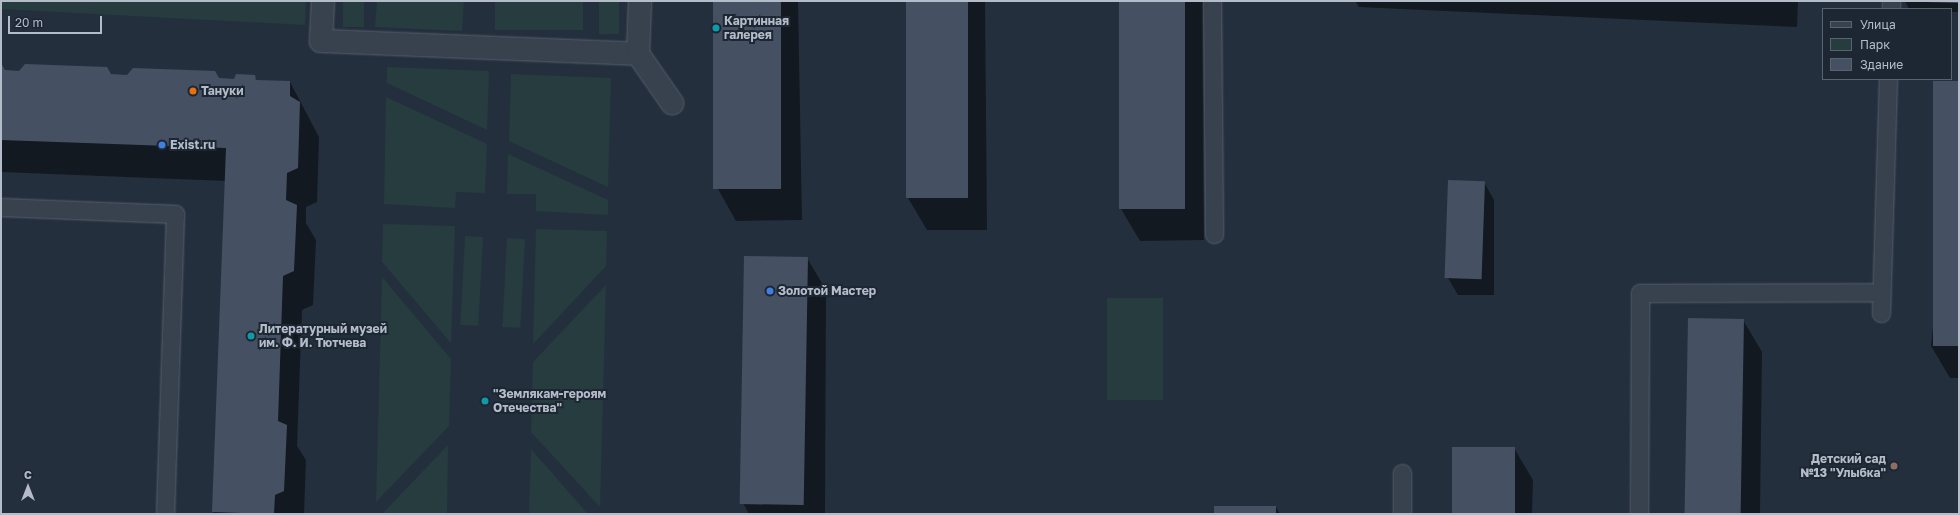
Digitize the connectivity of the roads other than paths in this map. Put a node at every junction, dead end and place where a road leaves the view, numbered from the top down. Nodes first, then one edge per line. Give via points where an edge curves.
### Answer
1 (323, 1) edge
2 (640, 1) edge
3 (1212, 1) edge
4 (638, 54) junction
5 (1888, 80) edge
6 (672, 103) dead end
7 (1, 207) edge
8 (1214, 234) dead end
9 (1881, 292) junction
10 (1881, 313) dead end
11 (1402, 473) dead end
12 (165, 514) edge
13 (1402, 514) edge
14 (1638, 514) edge

1 - 4 street via 321,41
2 - 4 street
3 - 8 lane
4 - 6 street
5 - 9 lane
7 - 12 lane via 175,214
9 - 10 lane
9 - 14 lane via 1640,294
11 - 13 lane

